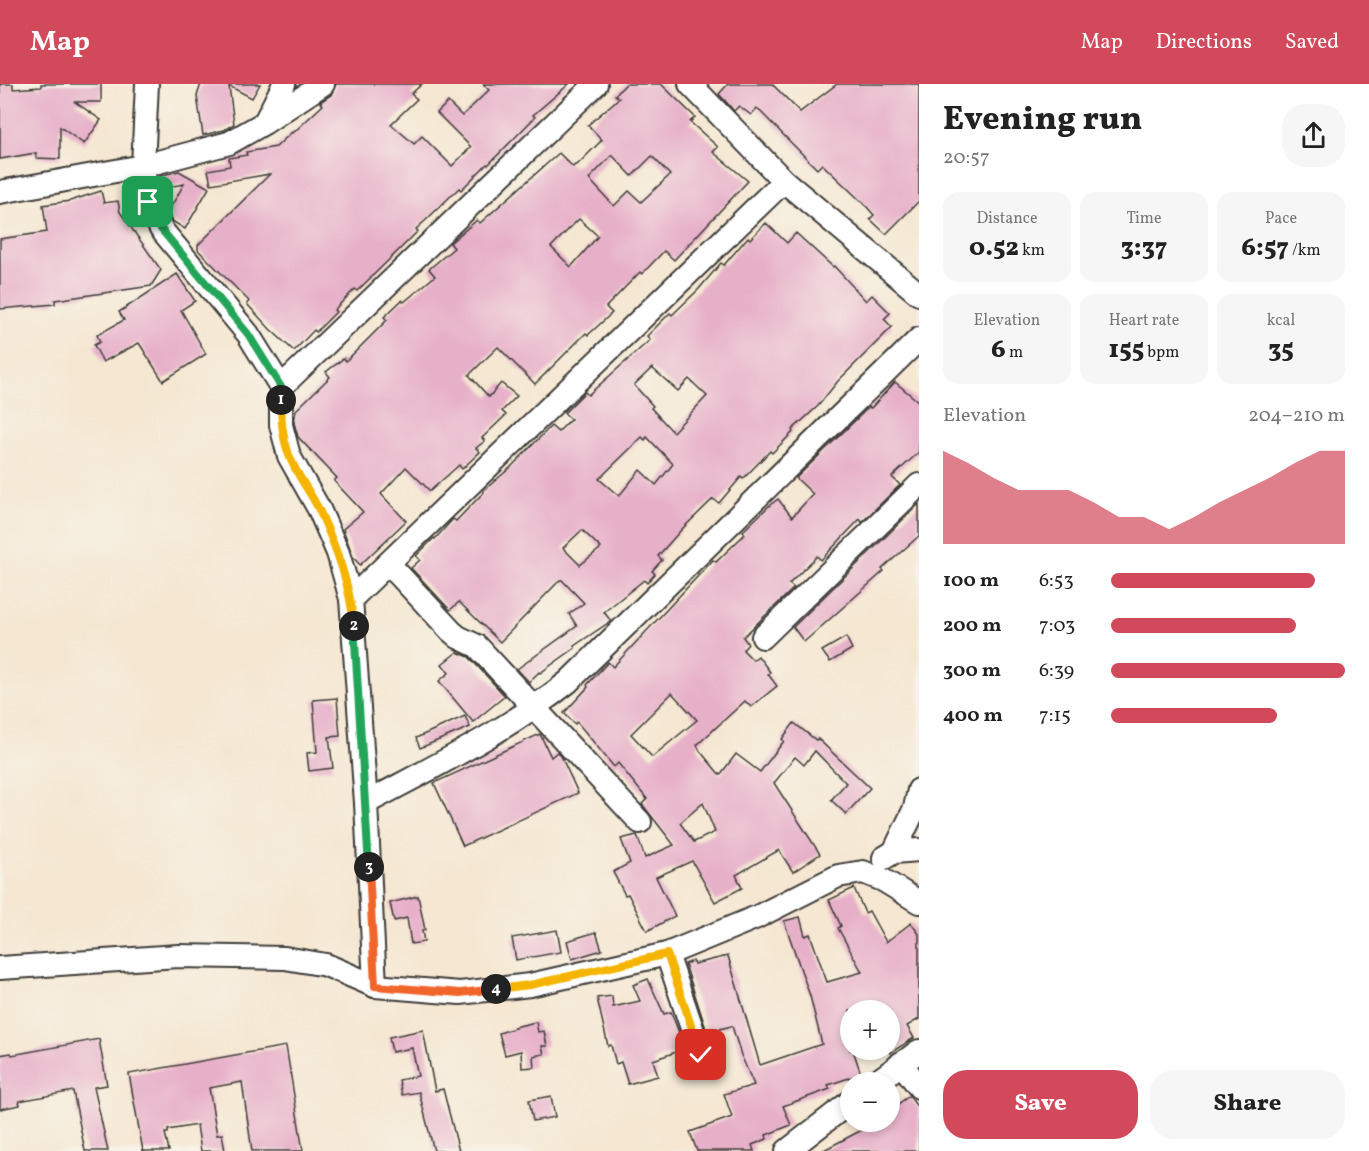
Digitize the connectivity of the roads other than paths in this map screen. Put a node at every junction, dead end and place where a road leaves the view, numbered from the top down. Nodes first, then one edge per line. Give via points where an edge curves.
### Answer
1 (147, 84) edge
2 (284, 84) edge
3 (323, 84) edge
4 (596, 84) edge
5 (690, 84) edge
6 (264, 123) junction
7 (143, 165) junction
8 (784, 181) junction
9 (0, 192) edge
10 (919, 294) edge
11 (919, 339) edge
12 (281, 387) junction
13 (919, 485) edge
14 (389, 564) junction
15 (351, 599) junction
16 (763, 637) dead end
17 (534, 709) junction
18 (919, 790) edge
19 (366, 802) junction
20 (640, 822) dead end
21 (919, 850) edge
22 (894, 852) junction
23 (863, 872) junction
24 (919, 902) edge
25 (667, 954) junction
26 (0, 968) edge
27 (375, 986) junction
28 (701, 1055) dead end
29 (910, 1057) edge
30 (890, 1072) edge
31 (919, 1087) edge
32 (840, 1110) edge
33 (787, 1151) edge

1 - 7 street
2 - 6 street
3 - 6 street
4 - 12 street
5 - 8 street
6 - 7 street via 229,143
7 - 9 street
7 - 12 street via 148,202 161,229 248,334
8 - 10 street
8 - 14 street
11 - 17 street via 568,682
12 - 15 street via 281,425 289,456 319,509 338,553
13 - 16 street
14 - 15 street
14 - 17 street via 451,631 477,646
15 - 19 street
17 - 19 street via 479,744
17 - 20 street
18 - 22 street via 915,808
19 - 27 street
21 - 22 street
22 - 23 street
23 - 24 street
23 - 25 street via 838,876 757,917
25 - 27 street via 530,985 460,993
25 - 28 street
26 - 27 street via 178,956 285,958 326,965
29 - 30 street
29 - 31 street
32 - 33 street

